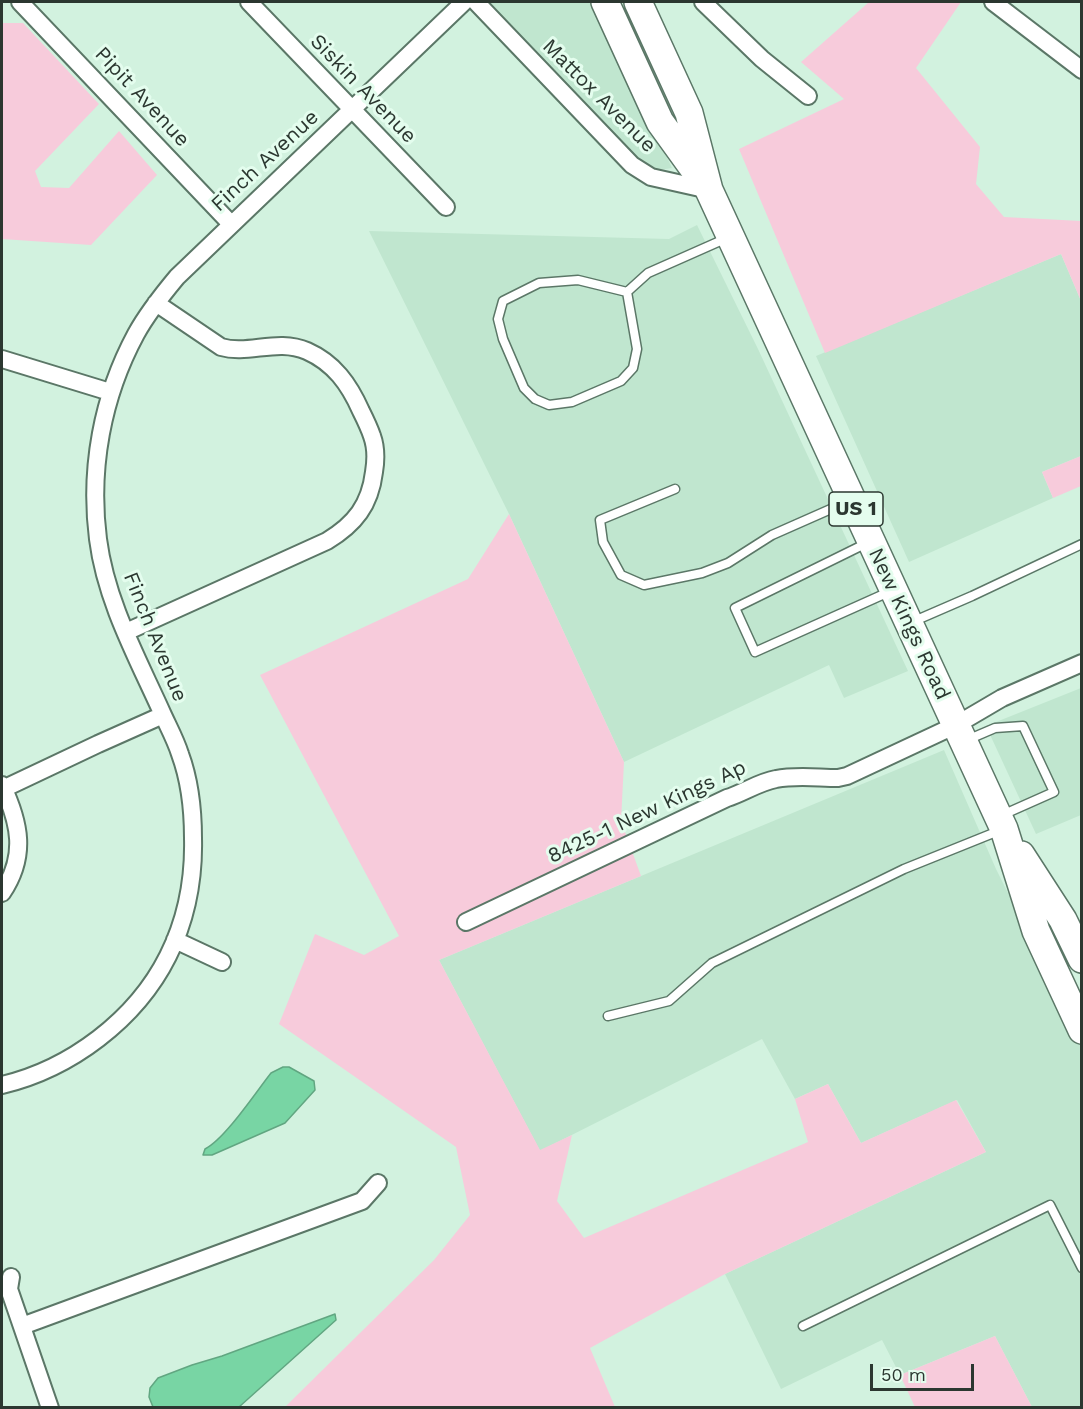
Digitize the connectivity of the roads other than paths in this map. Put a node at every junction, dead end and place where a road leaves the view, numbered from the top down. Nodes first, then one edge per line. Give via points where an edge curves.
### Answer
1 (20, 2) edge
2 (249, 2) edge
3 (464, 2) edge
4 (476, 2) edge
5 (605, 2) edge
6 (638, 2) edge
7 (703, 2) edge
8 (993, 2) edge
9 (1082, 70) edge
10 (808, 96) dead end
11 (352, 110) junction
12 (709, 190) junction
13 (446, 207) dead end
14 (231, 224) junction
15 (730, 236) junction
16 (627, 292) junction
17 (156, 303) junction
18 (2, 358) edge
19 (110, 392) junction
20 (675, 489) dead end
21 (852, 500) junction
22 (871, 541) junction
23 (1082, 544) edge
24 (894, 590) junction
25 (909, 624) junction
26 (126, 632) junction
27 (1082, 663) edge
28 (163, 715) junction
29 (960, 733) junction
30 (2, 787) edge
31 (1001, 822) junction
32 (2, 893) edge
33 (466, 922) dead end
34 (175, 940) junction
35 (1082, 959) edge
36 (222, 962) dead end
37 (608, 1016) dead end
38 (1082, 1030) edge
39 (2, 1085) edge
40 (378, 1183) dead end
41 (1082, 1268) edge
42 (11, 1277) dead end
43 (22, 1326) junction
44 (802, 1326) dead end
45 (50, 1407) edge

1 - 14 street, Pipit Avenue
2 - 11 street, Siskin Avenue
3 - 11 street, Finch Avenue
4 - 12 street, Mattox Avenue via 632,165 651,177
5 - 12 highway, New Kings Road / US 1 via 660,122
6 - 12 highway, New Kings Road / US 1 via 689,113
7 - 10 street via 762,59
8 - 9 street
11 - 13 street, Siskin Avenue
11 - 14 street, Finch Avenue
12 - 15 highway, New Kings Road / US 1
14 - 17 street, Finch Avenue
15 - 16 lane via 648,273
15 - 21 highway, New Kings Road / US 1
16 - 16 lane via 637,349 633,368 621,381 572,402 549,405 535,399 524,388 503,339 498,319 503,301 539,283 578,280
17 - 19 street, Finch Avenue via 137,333
17 - 26 street via 221,347 232,350 284,346 304,350 325,361 355,396 372,436 376,460 367,502 341,532
18 - 19 street
19 - 26 street, Finch Avenue via 96,469 98,538 102,567
20 - 21 lane via 600,520 603,542 621,575 644,585 702,573 728,563 772,535
21 - 22 highway, New Kings Road / US 1
22 - 24 highway, New Kings Road / US 1
22 - 24 lane via 735,608 755,652
23 - 25 lane
24 - 25 highway, New Kings Road / US 1
25 - 29 highway, New Kings Road / US 1
26 - 28 street, Finch Avenue
27 - 29 street, 8425-1 New Kings Ap via 1002,698
28 - 30 street
28 - 34 street, Finch Avenue via 180,754 193,817 192,871
29 - 31 highway, New Kings Road / US 1
29 - 31 lane via 1023,726 1054,792
29 - 33 street, 8425-1 New Kings Ap via 847,776 765,782
30 - 32 street via 19,838 18,857
31 - 35 highway, New Kings Road / US 1 via 1063,920
31 - 37 lane via 712,963 669,1001
31 - 38 highway, New Kings Road / US 1 via 1035,931
34 - 36 street
34 - 39 street, Finch Avenue via 145,990 117,1023 72,1057
40 - 43 street via 362,1201
41 - 44 lane via 1050,1205
42 - 43 street via 9,1289
43 - 45 street

